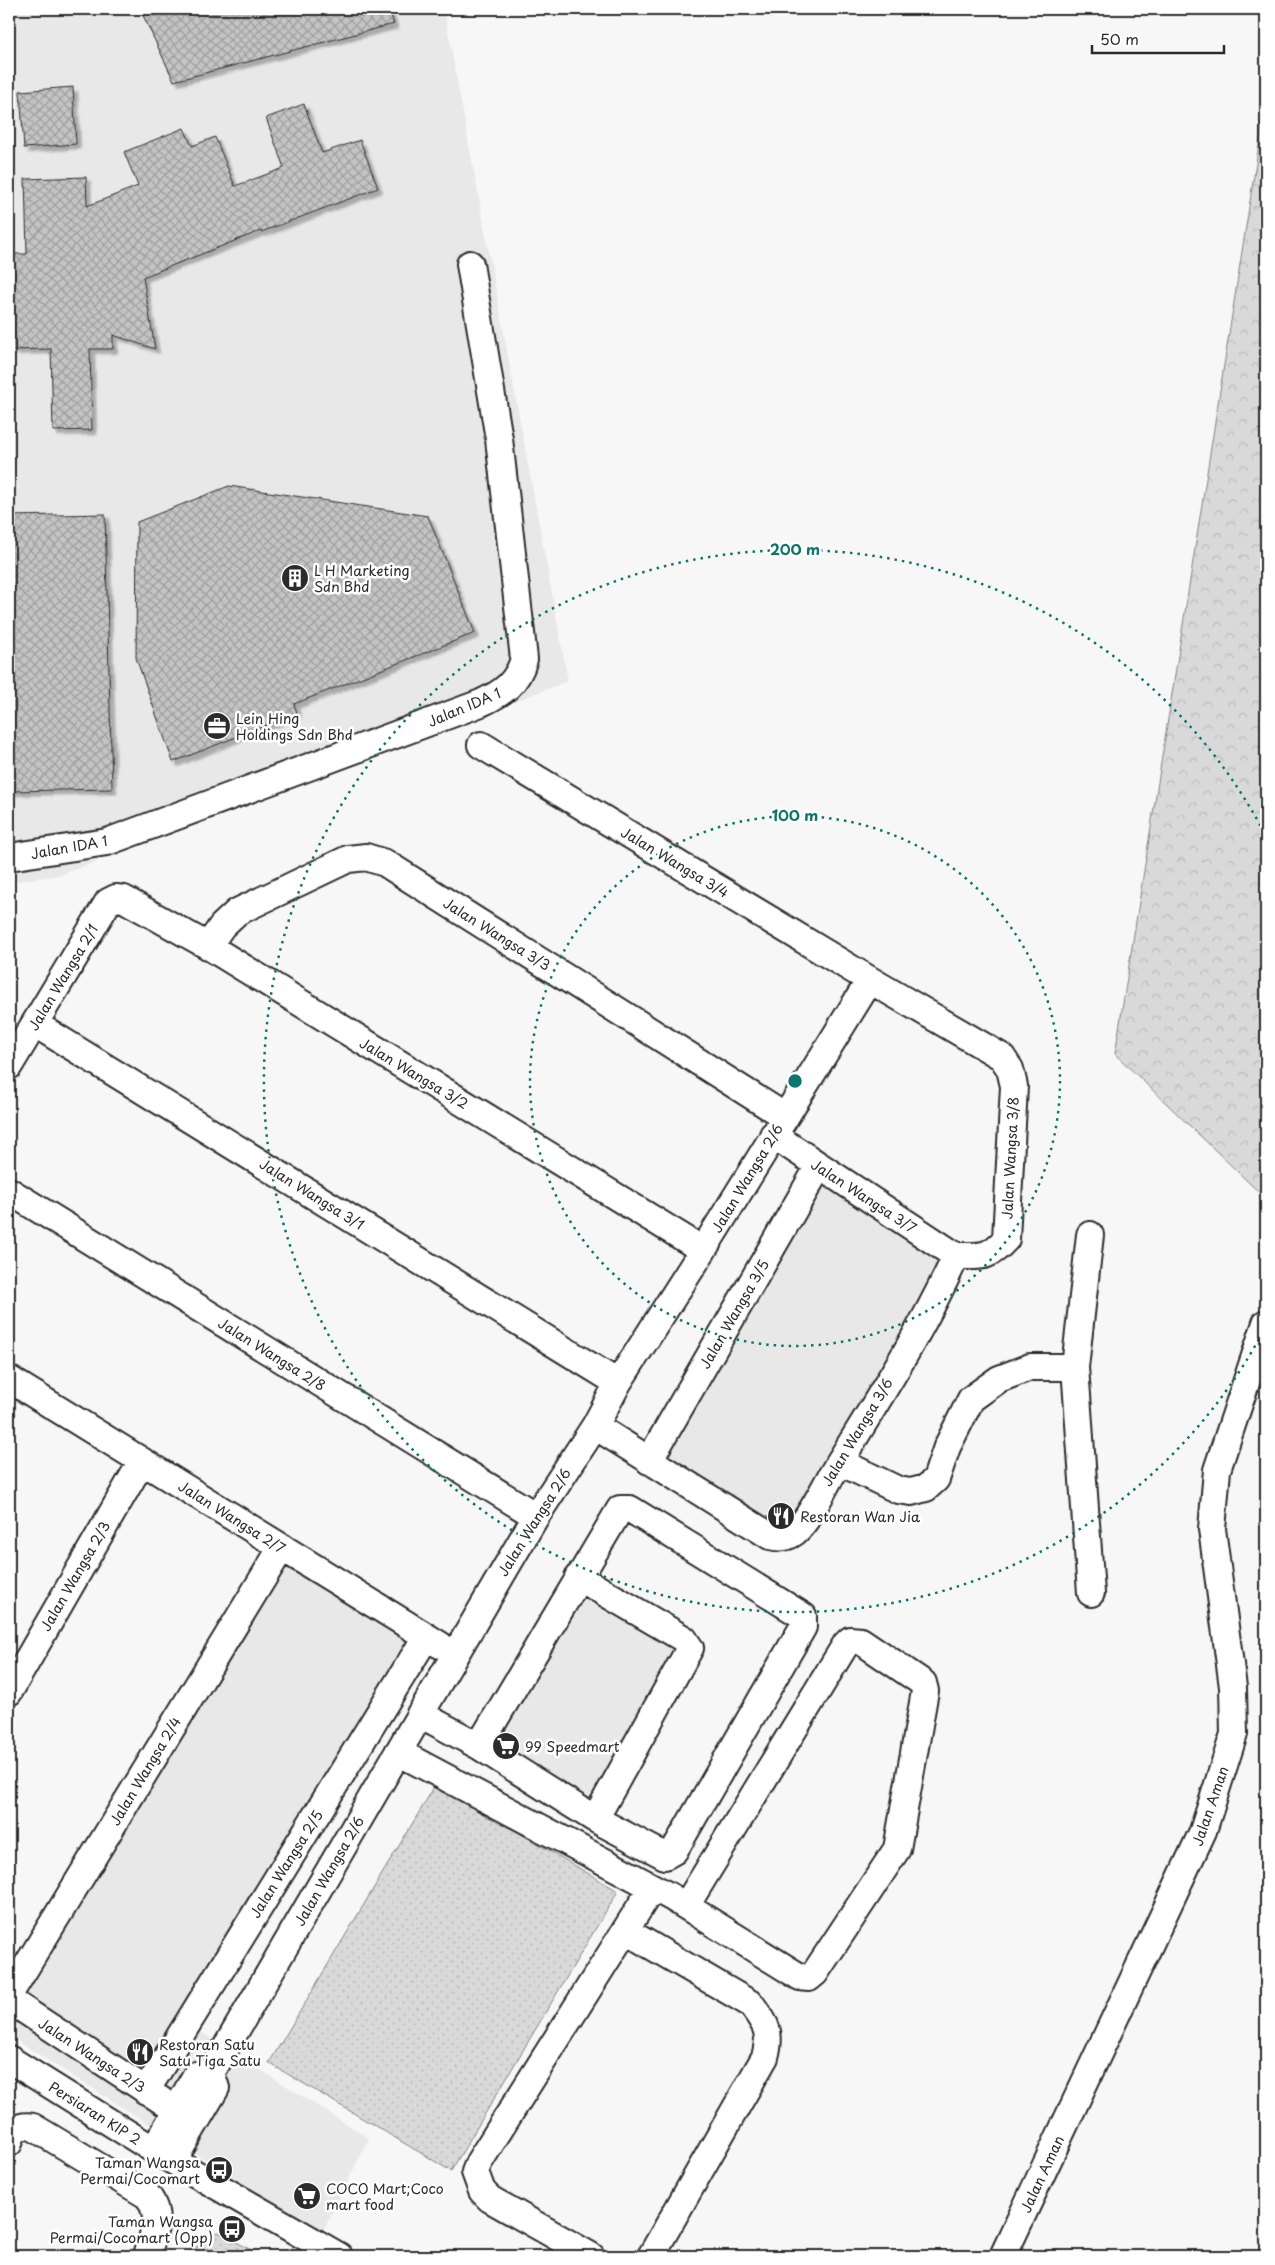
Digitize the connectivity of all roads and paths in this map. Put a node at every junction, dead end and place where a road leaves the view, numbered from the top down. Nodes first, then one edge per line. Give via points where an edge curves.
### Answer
1 (470, 264) dead end
2 (481, 745) dead end
3 (9, 857) edge
4 (124, 899) joint
5 (208, 946) junction
6 (870, 980) junction
7 (34, 1024) junction
8 (9, 1066) edge
9 (778, 1126) junction
10 (819, 1166) junction
11 (9, 1191) edge
12 (1090, 1235) dead end
13 (703, 1250) junction
14 (956, 1256) junction
15 (1266, 1323) edge
16 (1075, 1367) junction
17 (9, 1379) edge
18 (618, 1383) junction
19 (595, 1426) junction
20 (142, 1461) junction
21 (649, 1462) junction
22 (840, 1462) junction
23 (536, 1516) junction
24 (282, 1548) junction
25 (578, 1577) junction
26 (1091, 1592) dead end
27 (426, 1637) junction
28 (454, 1654) junction
29 (9, 1692) edge
30 (420, 1714) junction
31 (479, 1746) junction
32 (398, 1752) junction
33 (595, 1819) junction
34 (652, 1888) junction
35 (686, 1906) junction
36 (626, 1931) junction
37 (9, 1995) edge
38 (9, 2000) edge
39 (9, 2058) edge
40 (211, 2073) junction
41 (146, 2091) junction
42 (176, 2110) junction
43 (14, 2135) edge
44 (163, 2155) junction
45 (147, 2256) edge
46 (339, 2256) edge
47 (591, 2256) edge
48 (650, 2256) edge
49 (1003, 2256) edge

1 - 3 street, Jalan IDA 1 via 499,439 524,659 511,685 501,694 481,703 107,842
2 - 6 street, Jalan Wangsa 3/4
4 - 5 street, Jalan Wangsa 3/2
4 - 7 street, Jalan Wangsa 2/1 via 108,902
5 - 9 street, Jalan Wangsa 3/3 via 237,912 348,859 366,857 385,863
5 - 13 street, Jalan Wangsa 3/2
6 - 9 street, Jalan Wangsa 2/6
6 - 14 street, Jalan Wangsa 3/8 via 985,1046 1002,1057 1010,1069 1014,1102 1006,1239 995,1251 982,1256
7 - 8 street, Jalan Wangsa 2/1
7 - 18 street, Jalan Wangsa 3/1
9 - 10 street, Jalan Wangsa 3/7
9 - 13 street, Jalan Wangsa 2/6
10 - 14 street, Jalan Wangsa 3/7
10 - 21 street, Jalan Wangsa 3/5
11 - 23 street, Jalan Wangsa 2/8
12 - 16 street
13 - 18 street, Jalan Wangsa 2/6
14 - 22 street, Jalan Wangsa 3/6 via 935,1301
15 - 49 street, Jalan Aman via 1217,1470 1212,1529 1233,1687 1234,1734 1203,1831
16 - 22 street via 1030,1367 999,1379 971,1399 947,1447 936,1479 926,1488 911,1492 898,1490
16 - 26 street
17 - 20 street, Jalan Wangsa 2/7
18 - 19 street, Jalan Wangsa 2/6
19 - 21 street, Jalan Wangsa 3/6
19 - 23 street, Jalan Wangsa 2/6
20 - 24 street, Jalan Wangsa 2/7
20 - 29 street, Jalan Wangsa 2/3
21 - 22 street, Jalan Wangsa 3/6 via 770,1536 779,1538 787,1537 801,1526
23 - 28 street, Jalan Wangsa 2/6
24 - 27 street, Jalan Wangsa 2/7
24 - 37 street, Jalan Wangsa 2/4
25 - 31 street
25 - 33 street via 684,1639 690,1648
25 - 33 street via 616,1512 625,1508 799,1612 804,1622 670,1855 660,1855
27 - 28 street, Jalan Wangsa 2/7
27 - 41 street, Jalan Wangsa 2/5
28 - 30 street, Jalan Wangsa 2/6
30 - 31 street
30 - 32 street, Jalan Wangsa 2/6
31 - 33 street
32 - 34 street
32 - 40 street, Jalan Wangsa 2/6
34 - 35 street
34 - 36 street
35 - 35 street via 850,1640 861,1641 923,1683 925,1691 897,1849 815,1973 809,1978 800,1977
36 - 47 street via 475,2172 482,2191 490,2199
36 - 48 street via 751,2004 764,2023 769,2040 765,2057
38 - 41 street, Jalan Wangsa 2/3
39 - 44 street, Persiaran KIP 2
40 - 42 street via 196,2075
40 - 44 street via 216,2088
41 - 42 street, Jalan Wangsa 2/3
42 - 44 street
43 - 45 street via 25,2125 33,2127 139,2189 155,2206 157,2214
44 - 46 street, Persiaran KIP 2

